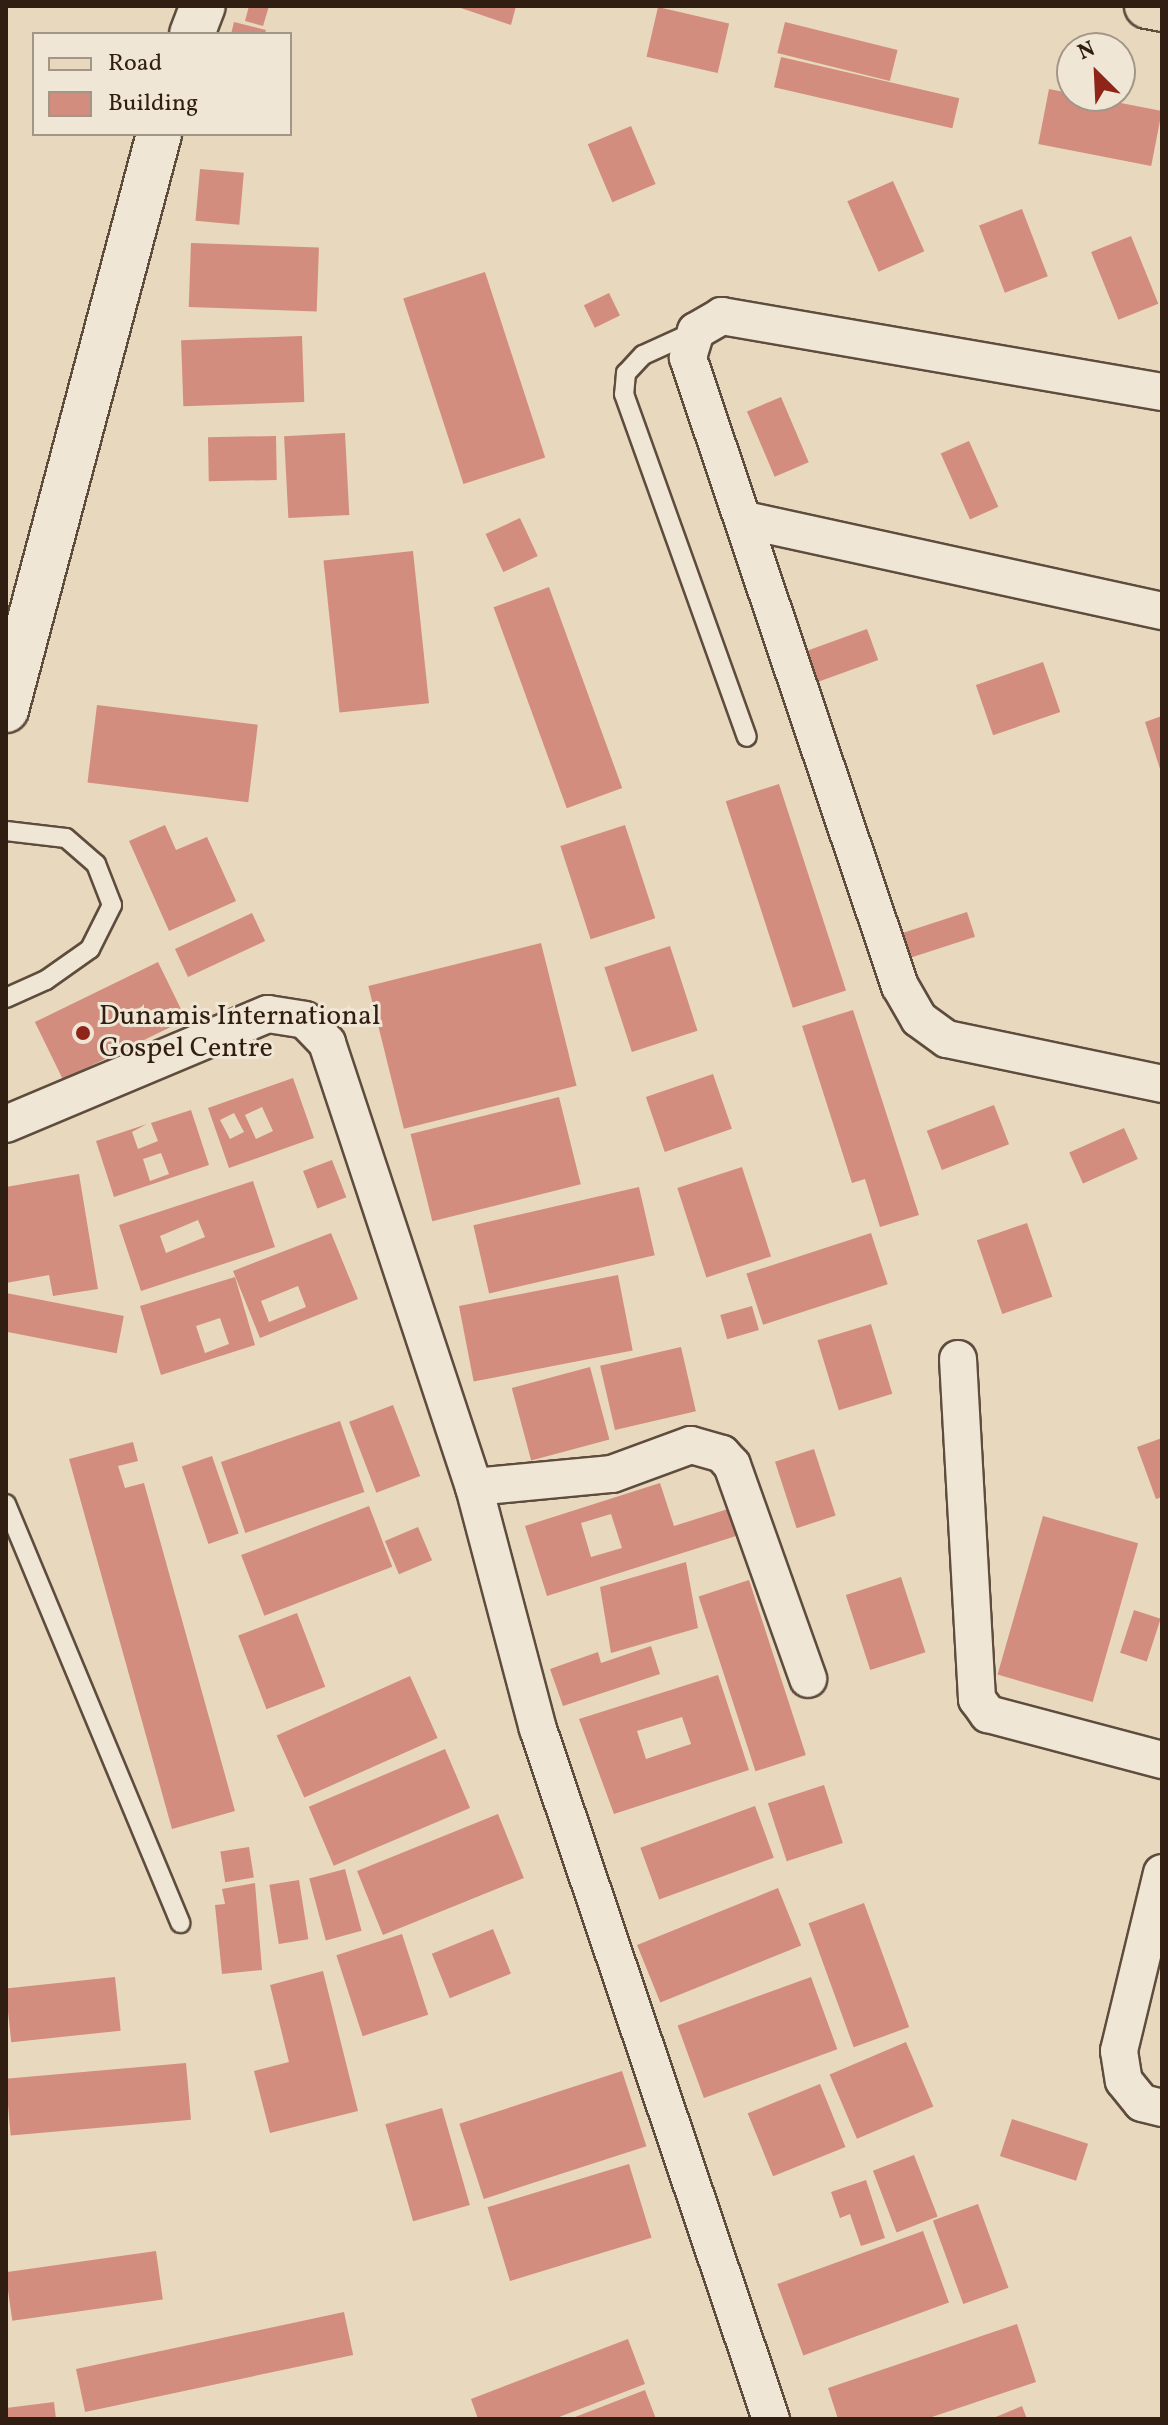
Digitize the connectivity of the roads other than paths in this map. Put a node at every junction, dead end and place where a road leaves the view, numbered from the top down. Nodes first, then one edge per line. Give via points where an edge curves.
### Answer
1 (203, 6) edge
2 (1147, 6) edge
3 (1162, 9) edge
4 (193, 32) edge
5 (158, 136) edge
6 (696, 331) junction
7 (1162, 392) edge
8 (745, 520) junction
9 (1162, 611) edge
10 (6, 710) edge
11 (747, 737) dead end
12 (6, 831) edge
13 (6, 998) edge
14 (1162, 1084) edge
15 (6, 1124) edge
16 (958, 1359) dead end
17 (474, 1487) junction
18 (6, 1504) edge
19 (808, 1679) dead end
20 (1162, 1760) edge
21 (1162, 1873) edge
22 (180, 1923) dead end
23 (1162, 2108) edge
24 (771, 2419) edge

1 - 4 street
2 - 3 main road
5 - 10 street
6 - 7 street via 722,316
6 - 8 street via 688,358
6 - 11 lane via 643,355 626,373 624,394
8 - 9 street
8 - 14 street via 900,986 919,1019 947,1039
12 - 13 lane via 66,838 96,864 112,905 90,949 46,980
15 - 17 street via 268,1014 287,1013 318,1028
16 - 20 street via 977,1699 988,1714
17 - 19 street via 612,1474 691,1445 722,1454 732,1465
17 - 24 street via 538,1729
18 - 22 lane
21 - 23 street via 1119,2051 1124,2081 1142,2103

